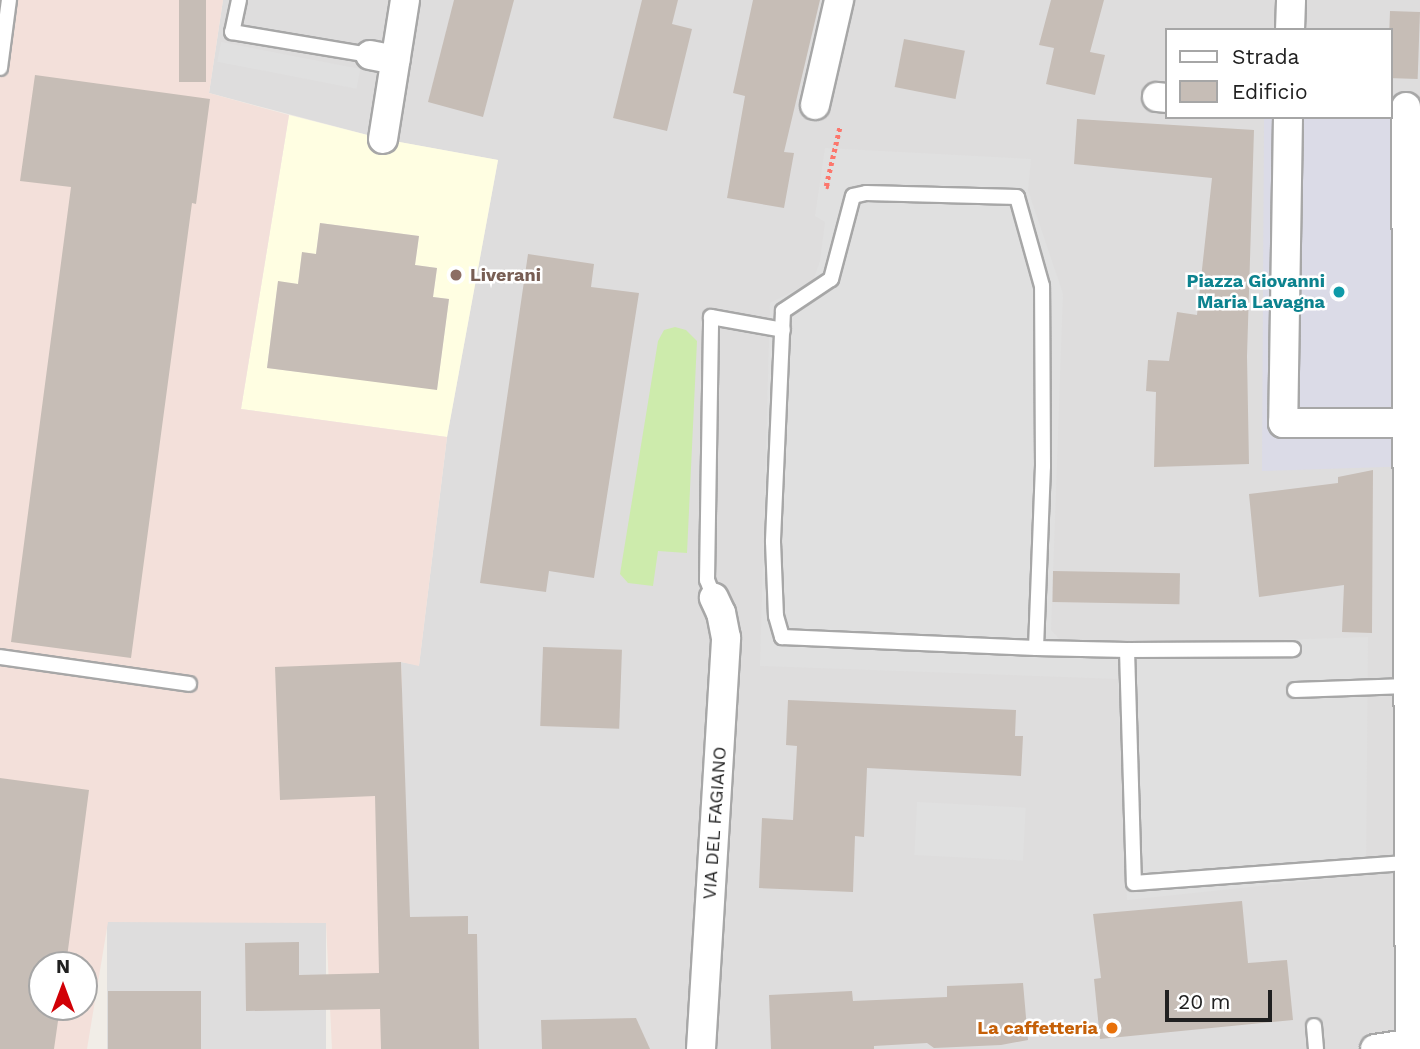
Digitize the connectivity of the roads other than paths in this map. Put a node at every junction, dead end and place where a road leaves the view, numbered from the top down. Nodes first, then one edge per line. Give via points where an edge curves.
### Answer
1 (9, 0) edge
2 (239, 0) edge
3 (405, 0) edge
4 (839, 0) edge
5 (1291, 0) edge
6 (1290, 28) edge
7 (383, 58) junction
8 (0, 68) edge
9 (815, 104) road end
10 (1405, 107) edge
11 (1287, 119) edge
12 (383, 139) dead end
13 (783, 330) junction
14 (1406, 423) junction
15 (1413, 593) edge
16 (714, 598) joint
17 (1036, 648) junction
18 (1293, 649) dead end
19 (1127, 650) junction
20 (0, 657) edge
21 (189, 684) dead end
22 (1406, 686) junction
23 (1295, 690) dead end
24 (1408, 863) junction
25 (1314, 1026) dead end
26 (1413, 1045) edge
27 (702, 1049) edge
28 (1316, 1049) edge
29 (1375, 1049) edge

1 - 8 lane
2 - 7 lane via 232,32
3 - 7 street
4 - 9 street
5 - 6 street
7 - 12 street
10 - 14 street
11 - 14 street via 1283,424
13 - 16 lane via 711,317 707,580
13 - 17 lane via 773,542 776,616 782,637
13 - 17 lane via 783,311 831,279 853,196 1017,197 1042,286 1043,466
14 - 15 street
15 - 22 street
16 - 27 street, VIA DEL FAGIANO via 726,638
17 - 19 lane
18 - 19 lane
19 - 24 lane via 1133,883
20 - 21 lane
22 - 23 lane
22 - 24 street
24 - 26 street
25 - 28 lane
26 - 29 street

